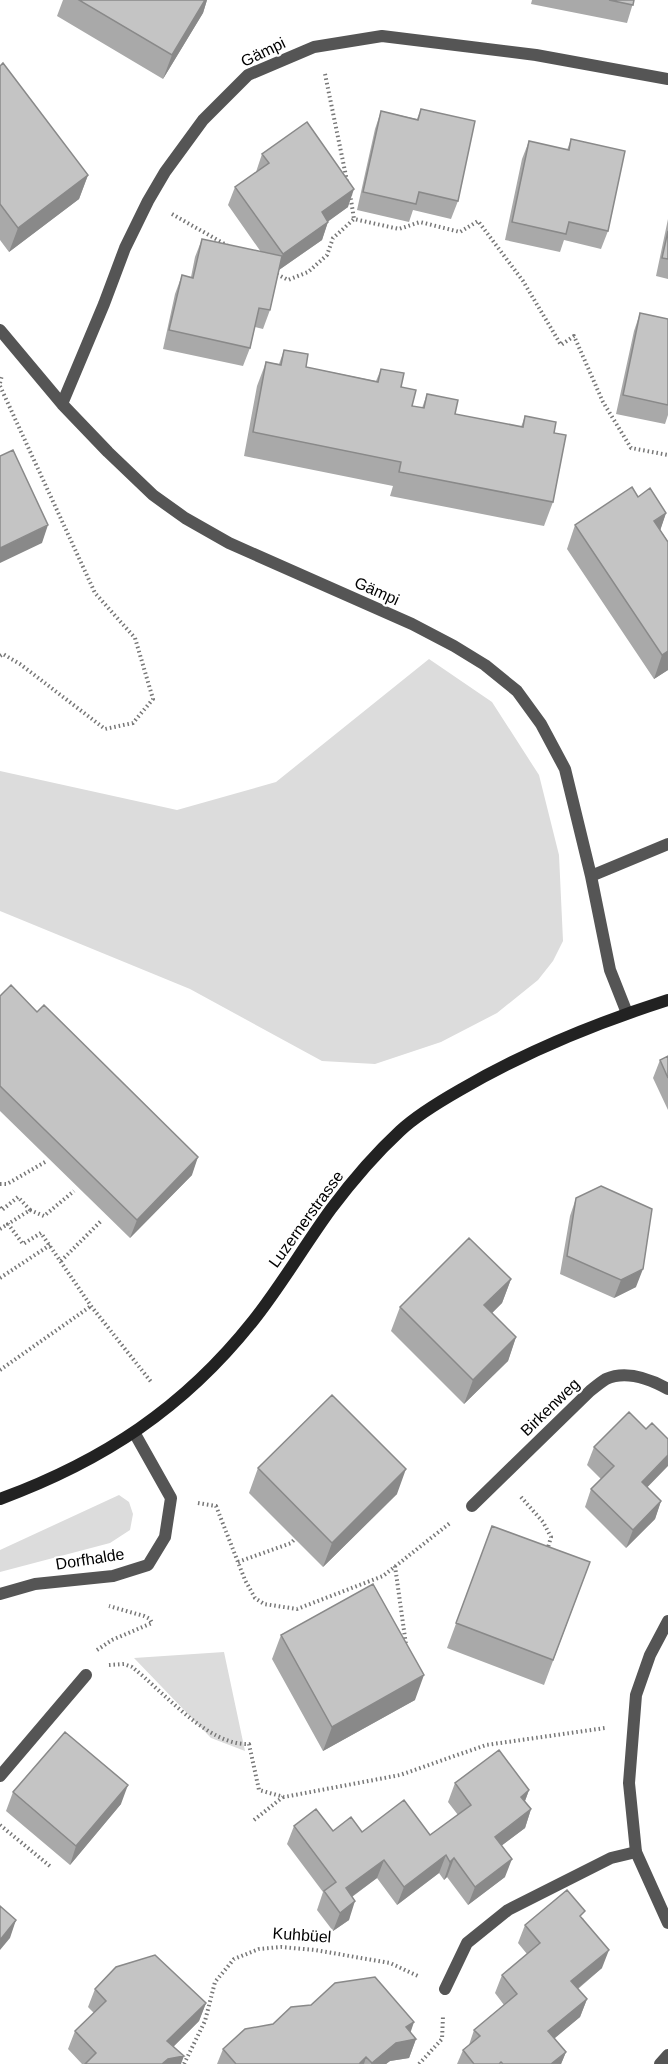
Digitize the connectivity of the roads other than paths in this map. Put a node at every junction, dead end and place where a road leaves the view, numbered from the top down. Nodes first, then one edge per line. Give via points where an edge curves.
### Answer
1 (668, 80) edge
2 (0, 330) edge
3 (62, 404) junction
4 (668, 844) edge
5 (591, 876) junction
6 (668, 1000) edge
7 (627, 1013) junction
8 (668, 1389) edge
9 (135, 1434) junction
10 (0, 1499) edge
11 (472, 1506) road end
12 (0, 1594) edge
13 (668, 1621) edge
14 (86, 1675) road end
15 (0, 1776) edge
16 (636, 1851) junction
17 (668, 1923) edge
18 (445, 1989) road end
19 (668, 2055) edge
20 (660, 2064) edge

1 - 3 street, Gämpi via 536,55 382,36 314,47 248,75 203,120 148,201
2 - 3 street, Gämpi
3 - 5 street, Gämpi via 108,453 184,518 229,543 454,646 517,691 541,724 565,769
4 - 5 street
5 - 7 street, Gämpi via 610,970
6 - 7 main road, Luzernerstrasse
7 - 9 main road, Luzernerstrasse via 492,1071 402,1129 367,1163 338,1200 229,1350 172,1405
8 - 11 street, Birkenweg via 654,1381 624,1375 606,1379
9 - 10 main road, Luzernerstrasse via 42,1484
9 - 12 street, Dorfhalde via 171,1498 165,1537 148,1564 114,1576 35,1584
13 - 16 street via 650,1655 636,1695 629,1783
14 - 15 street
16 - 17 street
16 - 18 street via 611,1858 508,1910 467,1943
19 - 20 street

